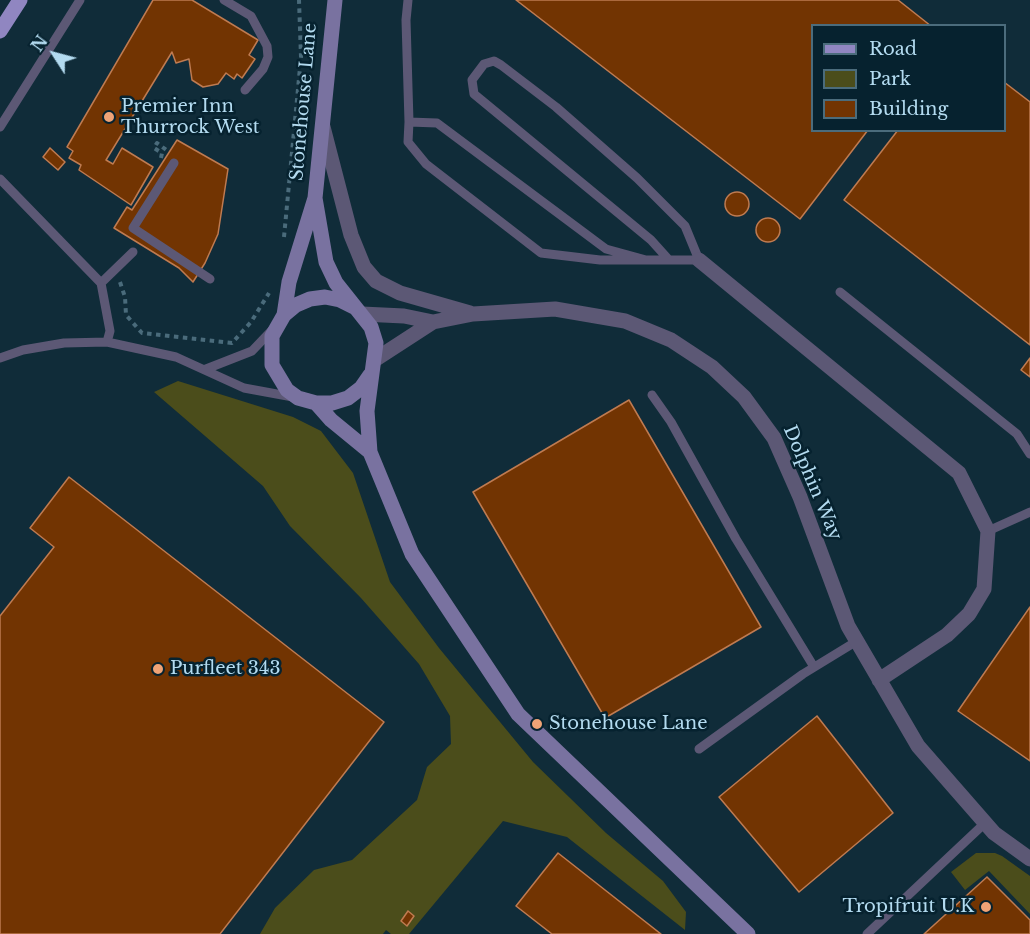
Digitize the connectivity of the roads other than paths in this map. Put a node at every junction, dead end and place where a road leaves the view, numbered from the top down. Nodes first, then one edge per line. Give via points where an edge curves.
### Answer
1 (20, 0) edge
2 (80, 0) edge
3 (224, 0) edge
4 (408, 0) edge
5 (332, 3) edge
6 (0, 31) edge
7 (245, 90) dead end
8 (409, 122) junction
9 (322, 124) junction
10 (0, 127) edge
11 (174, 163) road end
12 (0, 179) edge
13 (315, 198) junction
14 (133, 252) dead end
15 (646, 260) junction
16 (669, 260) junction
17 (699, 260) junction
18 (210, 279) dead end
19 (101, 283) junction
20 (840, 292) dead end
21 (358, 310) junction
22 (473, 314) junction
23 (281, 319) junction
24 (432, 322) junction
25 (107, 342) junction
26 (0, 358) edge
27 (376, 359) junction
28 (206, 369) junction
29 (370, 375) junction
30 (652, 395) dead end
31 (298, 398) junction
32 (316, 404) junction
33 (370, 452) junction
34 (1030, 454) edge
35 (1030, 512) edge
36 (988, 531) junction
37 (857, 641) junction
38 (814, 667) junction
39 (879, 680) junction
40 (699, 749) dead end
41 (985, 823) junction
42 (1030, 859) edge
43 (739, 931) edge
44 (867, 934) edge

1 - 6 main road
2 - 10 lane
3 - 7 lane via 251,16 267,46 263,69
4 - 8 lane
5 - 9 street, Stonehouse Lane
8 - 15 lane via 437,123 606,249
8 - 15 lane via 408,142 426,164 541,253 600,260
9 - 13 street, Stonehouse Lane
9 - 22 street via 354,246 370,274 416,300
11 - 18 lane via 133,228
12 - 19 lane
13 - 21 street, Stonehouse Lane via 326,262 336,283
13 - 23 street, Stonehouse Lane
14 - 19 lane
15 - 16 lane
16 - 17 lane
16 - 17 lane via 651,240 474,94 472,80 484,64 494,61 501,65 637,178 685,226
17 - 36 street via 959,473
19 - 25 lane via 110,330
20 - 34 lane via 1017,434
21 - 23 street via 325,297 310,299
21 - 24 street, Dolphin Way
21 - 27 street, Stonehouse Lane via 374,335
22 - 24 street, Dolphin Way
22 - 37 street, Dolphin Way via 555,309 625,321 671,340 712,367 744,397 774,438
23 - 28 lane via 252,351
23 - 31 street, Stonehouse Lane via 270,351 272,365 282,384
24 - 27 street, Dolphin Way
25 - 26 lane via 64,343
25 - 28 lane via 176,357
27 - 29 street, Stonehouse Lane
28 - 31 lane via 244,388
29 - 32 street, Stonehouse Lane via 348,398
29 - 33 street, Stonehouse Lane
30 - 38 lane
31 - 32 street, Stonehouse Lane
32 - 33 street, Stonehouse Lane
33 - 43 street, Stonehouse Lane via 412,554 518,714
35 - 36 lane
36 - 39 street via 984,589 969,614 947,635
37 - 38 lane
37 - 39 street, Dolphin Way
38 - 40 lane
39 - 41 street, Dolphin Way via 918,746
41 - 42 street, Dolphin Way
41 - 44 lane

